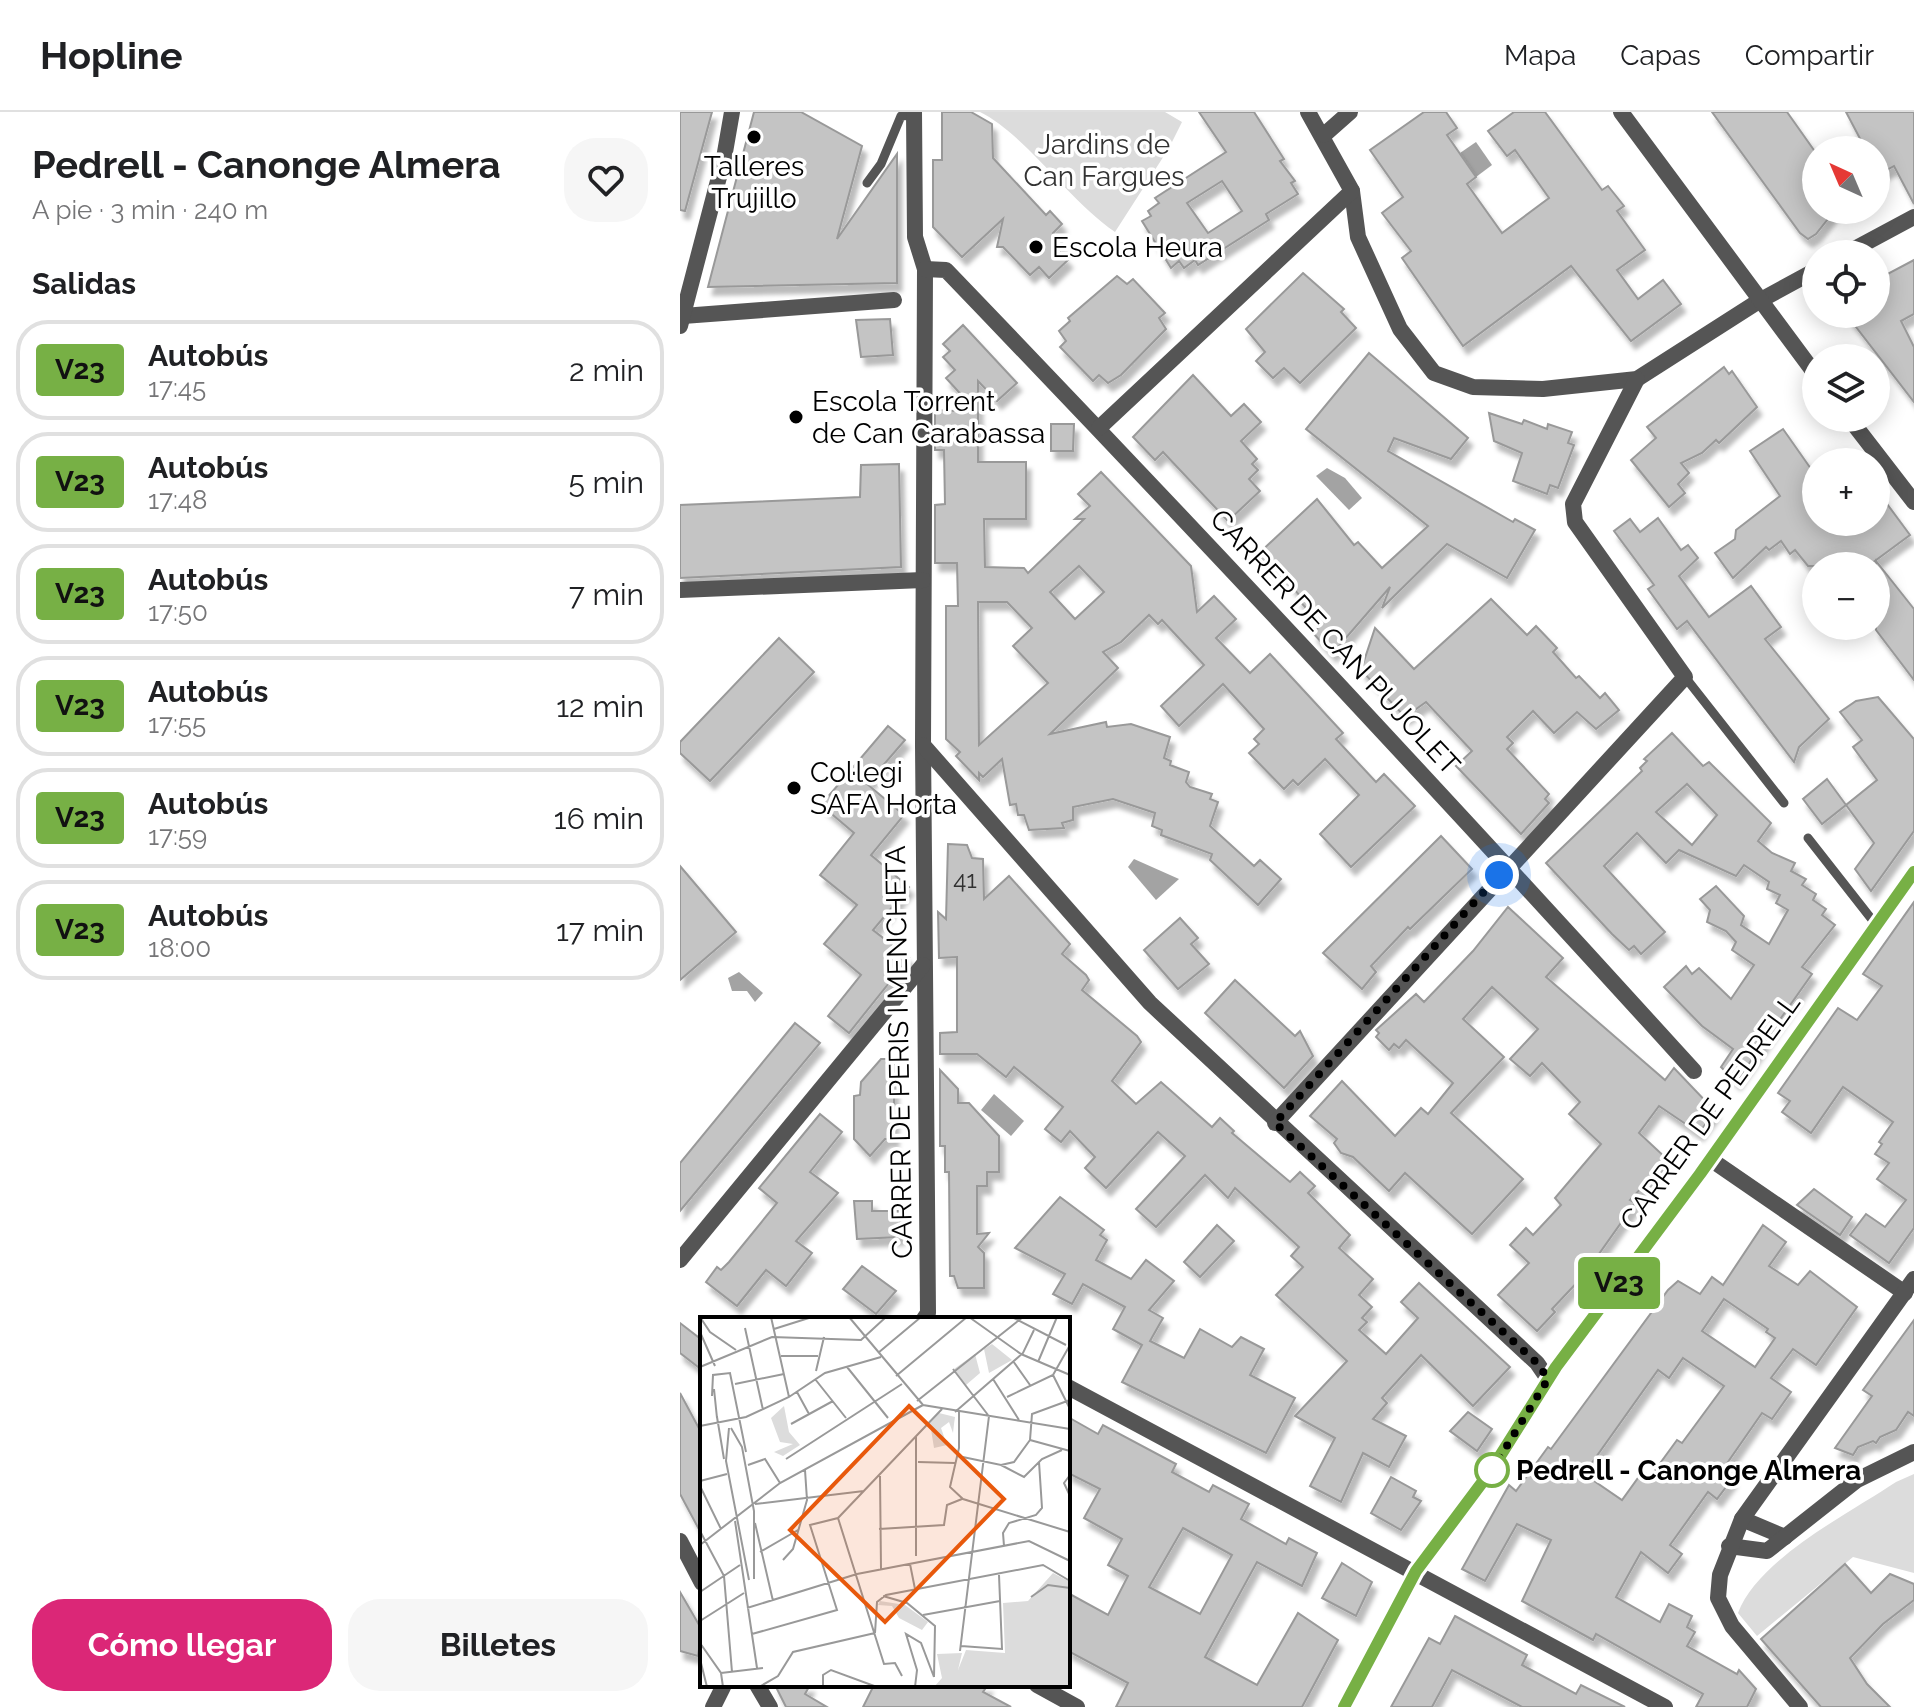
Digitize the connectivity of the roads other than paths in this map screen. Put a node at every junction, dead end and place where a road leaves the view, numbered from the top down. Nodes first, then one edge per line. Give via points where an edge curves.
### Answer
1 (732, 112) edge
2 (1308, 112) edge
3 (1350, 112) edge
4 (1621, 112) edge
5 (914, 114) edge
6 (1324, 135) junction
7 (867, 183) dead end
8 (1352, 191) junction
9 (1914, 217) edge
10 (1871, 240) edge
11 (925, 269) junction
12 (1802, 278) edge
13 (894, 300) dead end
14 (1759, 301) junction
15 (681, 319) edge
16 (1802, 357) edge
17 (1637, 379) junction
18 (1099, 428) junction
19 (1860, 432) edge
20 (1914, 502) edge
21 (923, 580) junction
22 (680, 590) edge
23 (1685, 677) junction
24 (923, 745) junction
25 (1784, 803) dead end
26 (1808, 838) dead end
27 (1508, 865) junction
28 (1914, 872) edge
29 (1877, 926) junction
30 (923, 965) junction
31 (1694, 1071) dead end
32 (1275, 1123) junction
33 (1710, 1159) junction
34 (680, 1260) edge
35 (1910, 1286) edge
36 (930, 1317) edge
37 (1548, 1379) junction
38 (1070, 1388) edge
39 (1914, 1452) edge
40 (1742, 1519) junction
41 (1785, 1537) junction
42 (680, 1541) edge
43 (1729, 1546) junction
44 (1416, 1571) junction
45 (700, 1579) edge
46 (723, 1687) edge
47 (758, 1687) edge
48 (1041, 1687) edge
49 (713, 1707) edge
50 (770, 1707) edge
51 (1077, 1707) edge
52 (1344, 1707) edge
53 (1665, 1707) edge
54 (1800, 1707) edge

1 - 15 street
2 - 6 street
3 - 6 street
4 - 14 street
5 - 7 lane via 901,116
5 - 11 street, CARRER DE PERIS I MENCHETA via 915,237
6 - 8 street
8 - 17 street via 1358,237 1400,329 1434,373 1473,387 1543,389
8 - 18 street
9 - 10 street
11 - 18 street, CARRER DE CAN PUJOLET via 946,270
11 - 21 street, CARRER DE PERIS I MENCHETA
12 - 14 street
13 - 15 street
14 - 16 street
14 - 17 street
17 - 23 street via 1573,504 1575,522
18 - 27 street, CARRER DE CAN PUJOLET
19 - 20 street
21 - 22 street
21 - 24 street, CARRER DE PERIS I MENCHETA
23 - 25 lane
23 - 27 street
24 - 30 street, CARRER DE PERIS I MENCHETA
24 - 32 street via 1150,1003
26 - 29 lane
27 - 31 street, CARRER DE CAN PUJOLET
27 - 32 street
28 - 29 street, CARRER DE PEDRELL
29 - 33 street, CARRER DE PEDRELL
30 - 34 street
30 - 36 street, CARRER DE PERIS I MENCHETA
32 - 37 street via 1537,1363
33 - 35 street
33 - 37 street, CARRER DE PEDRELL
35 - 40 street
37 - 44 street, CARRER DE PEDRELL via 1490,1472
38 - 44 street
39 - 41 street via 1857,1480
40 - 41 street
40 - 43 street
41 - 43 street via 1767,1551
42 - 45 street
43 - 54 street via 1718,1598 1732,1626
44 - 52 street, CARRER DE PEDRELL
44 - 53 street
46 - 49 street
47 - 50 street
48 - 51 street

